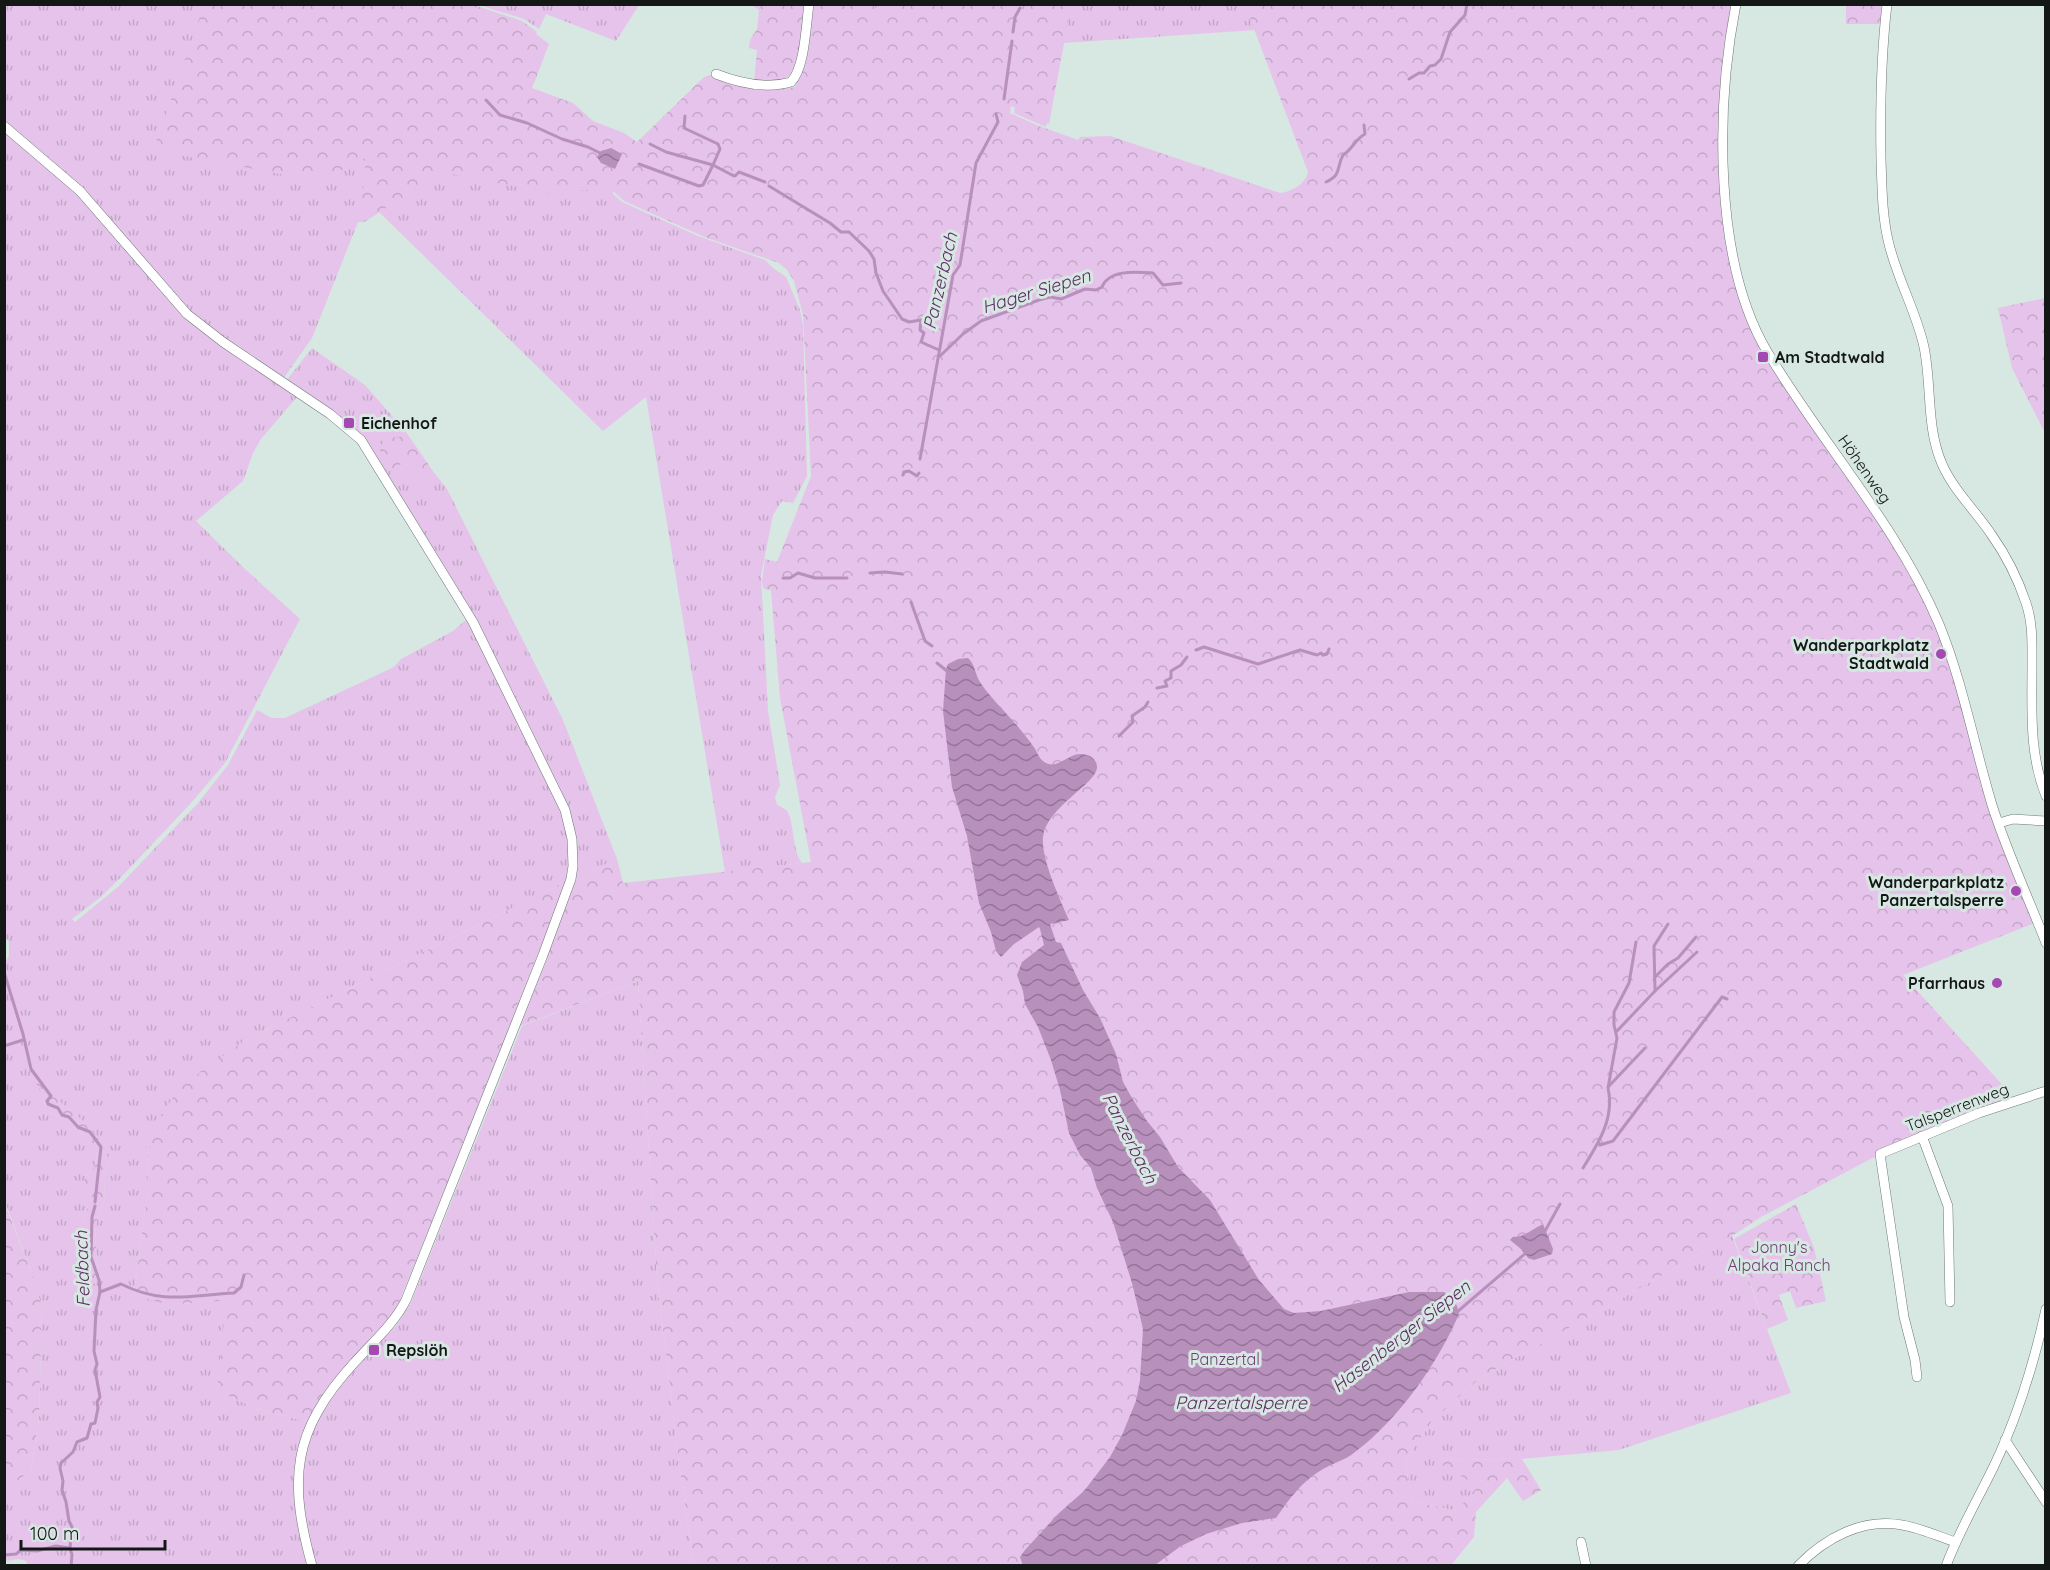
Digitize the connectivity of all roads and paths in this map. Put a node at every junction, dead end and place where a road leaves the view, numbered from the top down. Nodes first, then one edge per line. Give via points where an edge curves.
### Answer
1 (809, 4) edge
2 (1736, 4) edge
3 (1887, 4) edge
4 (716, 74) dead end
5 (4, 126) edge
6 (2046, 796) edge
7 (2046, 821) edge
8 (1999, 823) junction
9 (2046, 943) edge
10 (2046, 1091) edge
11 (1922, 1136) junction
12 (1950, 1302) dead end
13 (2046, 1309) edge
14 (1917, 1377) dead end
15 (2005, 1440) junction
16 (2046, 1502) edge
17 (1581, 1542) dead end
18 (1955, 1542) junction
19 (312, 1566) edge
20 (1586, 1566) edge
21 (1798, 1566) edge
22 (1946, 1566) edge

1 - 4 street via 801,61 791,82 745,84
2 - 8 street, Höhenweg via 1726,68 1723,145 1731,239 1742,288 1768,353 1882,519 1921,586 1958,679
3 - 6 street via 1880,81 1882,195 1887,238 1923,344 1933,434 1942,464 1958,493 2000,548 2026,603 2032,635 2033,752
5 - 19 street via 80,191 193,319 361,440 473,622 565,810 572,840 571,879 406,1300 400,1313 328,1395 305,1439 298,1491
7 - 8 street via 2013,819
8 - 9 street, Höhenweg
10 - 11 street, Talsperrenweg
11 - 12 street via 1948,1206
11 - 14 street, Talsperrenweg via 1880,1154 1904,1317
13 - 15 street via 2026,1384
15 - 16 street
15 - 18 street
17 - 20 street
18 - 21 street via 1906,1526 1874,1524 1833,1538
18 - 22 street

